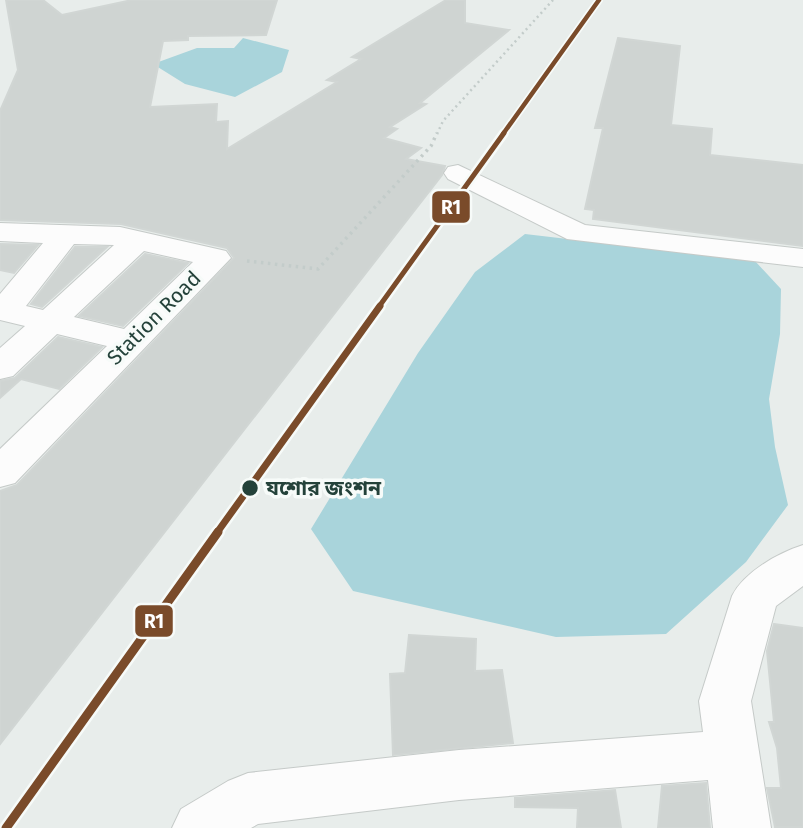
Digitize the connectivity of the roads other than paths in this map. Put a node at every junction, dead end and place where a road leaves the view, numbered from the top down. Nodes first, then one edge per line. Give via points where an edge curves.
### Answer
1 (458, 173) dead end
2 (0, 232) edge
3 (66, 234) junction
4 (137, 240) junction
5 (803, 258) edge
6 (2, 311) edge
7 (52, 322) junction
8 (132, 341) junction
9 (0, 368) edge
10 (0, 473) edge
11 (803, 562) edge
12 (732, 754) junction
13 (201, 828) edge
14 (742, 828) edge

1 - 5 street via 578,233
2 - 3 street, Station Road
3 - 4 street, Station Road
3 - 6 street
4 - 7 street
4 - 8 street, Station Road via 215,258
6 - 7 street
7 - 8 street
7 - 9 street
8 - 10 street, Station Road
11 - 12 street via 755,596 725,701
12 - 13 street via 459,775 248,799
12 - 14 street

